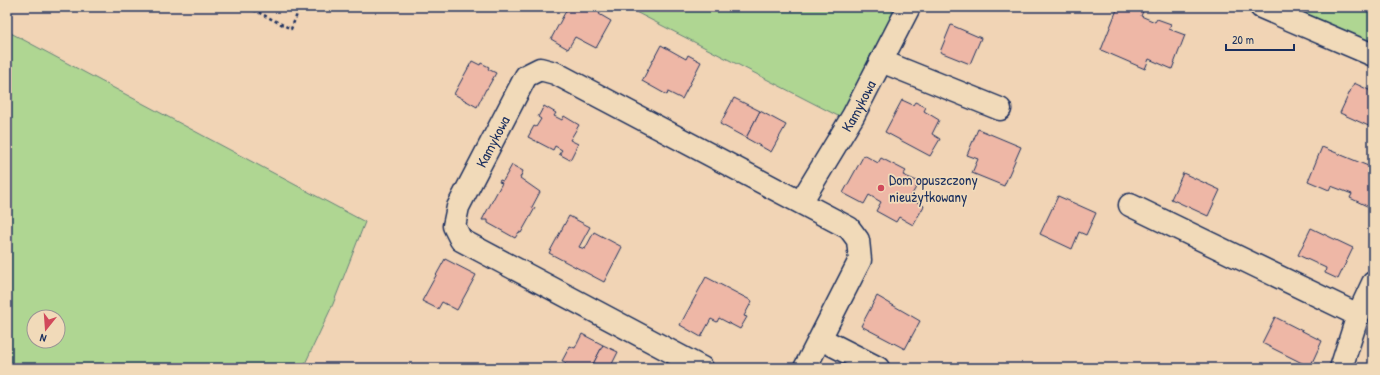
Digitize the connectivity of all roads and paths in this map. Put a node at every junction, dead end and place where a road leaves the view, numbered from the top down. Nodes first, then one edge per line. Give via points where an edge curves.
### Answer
1 (248, 7) edge
2 (300, 7) edge
3 (909, 7) edge
4 (1261, 7) edge
5 (1373, 54) edge
6 (881, 61) junction
7 (1000, 109) dead end
8 (802, 202) junction
9 (1130, 205) dead end
10 (1373, 283) edge
11 (1358, 315) junction
12 (821, 339) junction
13 (702, 368) edge
14 (805, 368) edge
15 (878, 368) edge
16 (1341, 368) edge

1 - 2 path via 291,29
3 - 6 street, Kamykowa
4 - 5 street
6 - 7 street
6 - 8 street, Kamykowa via 853,116
8 - 12 street, Kamykowa via 849,228 858,240 860,260
8 - 13 street, Kamykowa via 555,73 540,69 526,76 458,207 454,226 461,240
9 - 11 street
10 - 11 street
11 - 16 street
12 - 14 street, Kamykowa
12 - 15 street

